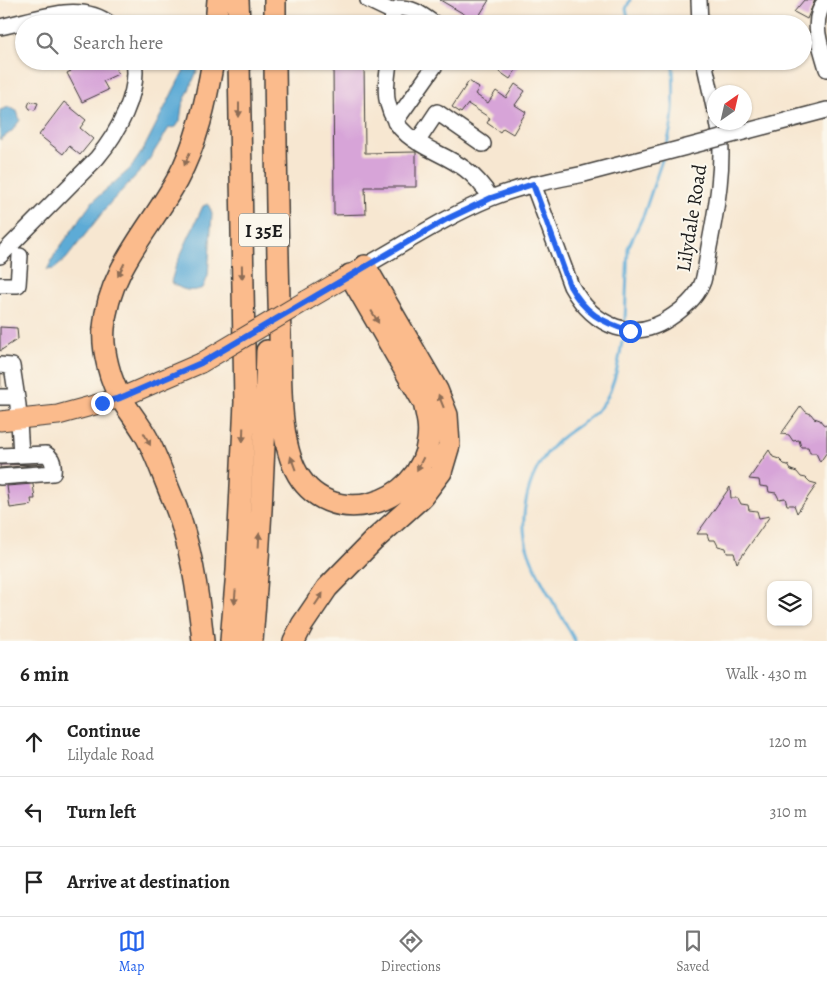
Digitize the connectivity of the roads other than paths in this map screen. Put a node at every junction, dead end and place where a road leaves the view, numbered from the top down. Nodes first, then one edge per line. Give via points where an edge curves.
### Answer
1 (218, 0) edge
2 (238, 0) edge
3 (264, 0) edge
4 (275, 0) edge
5 (368, 0) edge
6 (698, 0) edge
7 (826, 0) edge
8 (48, 15) edge
9 (94, 15) edge
10 (217, 15) edge
11 (238, 15) edge
12 (264, 15) edge
13 (275, 15) edge
14 (389, 15) edge
15 (394, 15) edge
16 (422, 15) edge
17 (699, 15) edge
18 (15, 23) edge
19 (0, 27) edge
20 (826, 62) edge
21 (134, 70) edge
22 (210, 70) edge
23 (239, 70) edge
24 (264, 70) edge
25 (275, 70) edge
26 (389, 70) edge
27 (432, 70) edge
28 (706, 70) edge
29 (709, 85) edge
30 (827, 110) edge
31 (395, 122) junction
32 (718, 130) edge
33 (417, 142) junction
34 (483, 144) dead end
35 (533, 184) junction
36 (491, 198) junction
37 (0, 256) edge
38 (20, 256) dead end
39 (358, 270) junction
40 (0, 285) edge
41 (6, 375) edge
42 (0, 397) edge
43 (16, 397) junction
44 (120, 398) junction
45 (19, 419) junction
46 (0, 421) edge
47 (22, 455) junction
48 (0, 456) edge
49 (0, 477) edge
50 (202, 641) edge
51 (231, 641) edge
52 (252, 641) edge
53 (294, 641) edge

1 - 10 highway
2 - 11 highway
3 - 12 highway
4 - 13 highway
5 - 14 street
6 - 17 street
7 - 20 street via 819,9 817,26
8 - 9 street via 73,10
15 - 16 street via 398,8 406,7
18 - 19 street
21 - 37 street via 133,90 110,142
22 -> 44 highway via 204,109 185,163 119,272 107,307 106,350 111,379
23 -> 51 highway, I 35E via 245,402
52 -> 24 highway, I 35E via 266,399
39 -> 25 highway via 424,403 429,420 425,455 406,485 378,503 360,505 330,503 303,483 286,440 278,268
26 - 31 street via 387,103
27 - 31 street
28 - 29 street
30 - 35 street, bridge via 584,174
31 - 33 street
32 - 35 street, Lilydale Road via 720,164 716,213 703,282 690,304 652,329 630,331 608,325 588,311 578,299 570,286
33 - 34 street via 437,112
33 - 36 street via 465,169
35 - 36 street
36 - 39 street
38 - 40 street via 18,285
39 - 44 main road, bridge via 201,363
53 -> 39 highway via 327,588 422,497 441,472 449,445 447,416 437,390
41 - 43 street
42 - 43 street
43 - 45 street
44 - 45 main road via 58,416
44 -> 50 highway via 147,438 185,532 199,603
45 - 46 main road
45 - 47 street
47 - 48 street
47 - 49 street via 46,454 51,457 52,473

